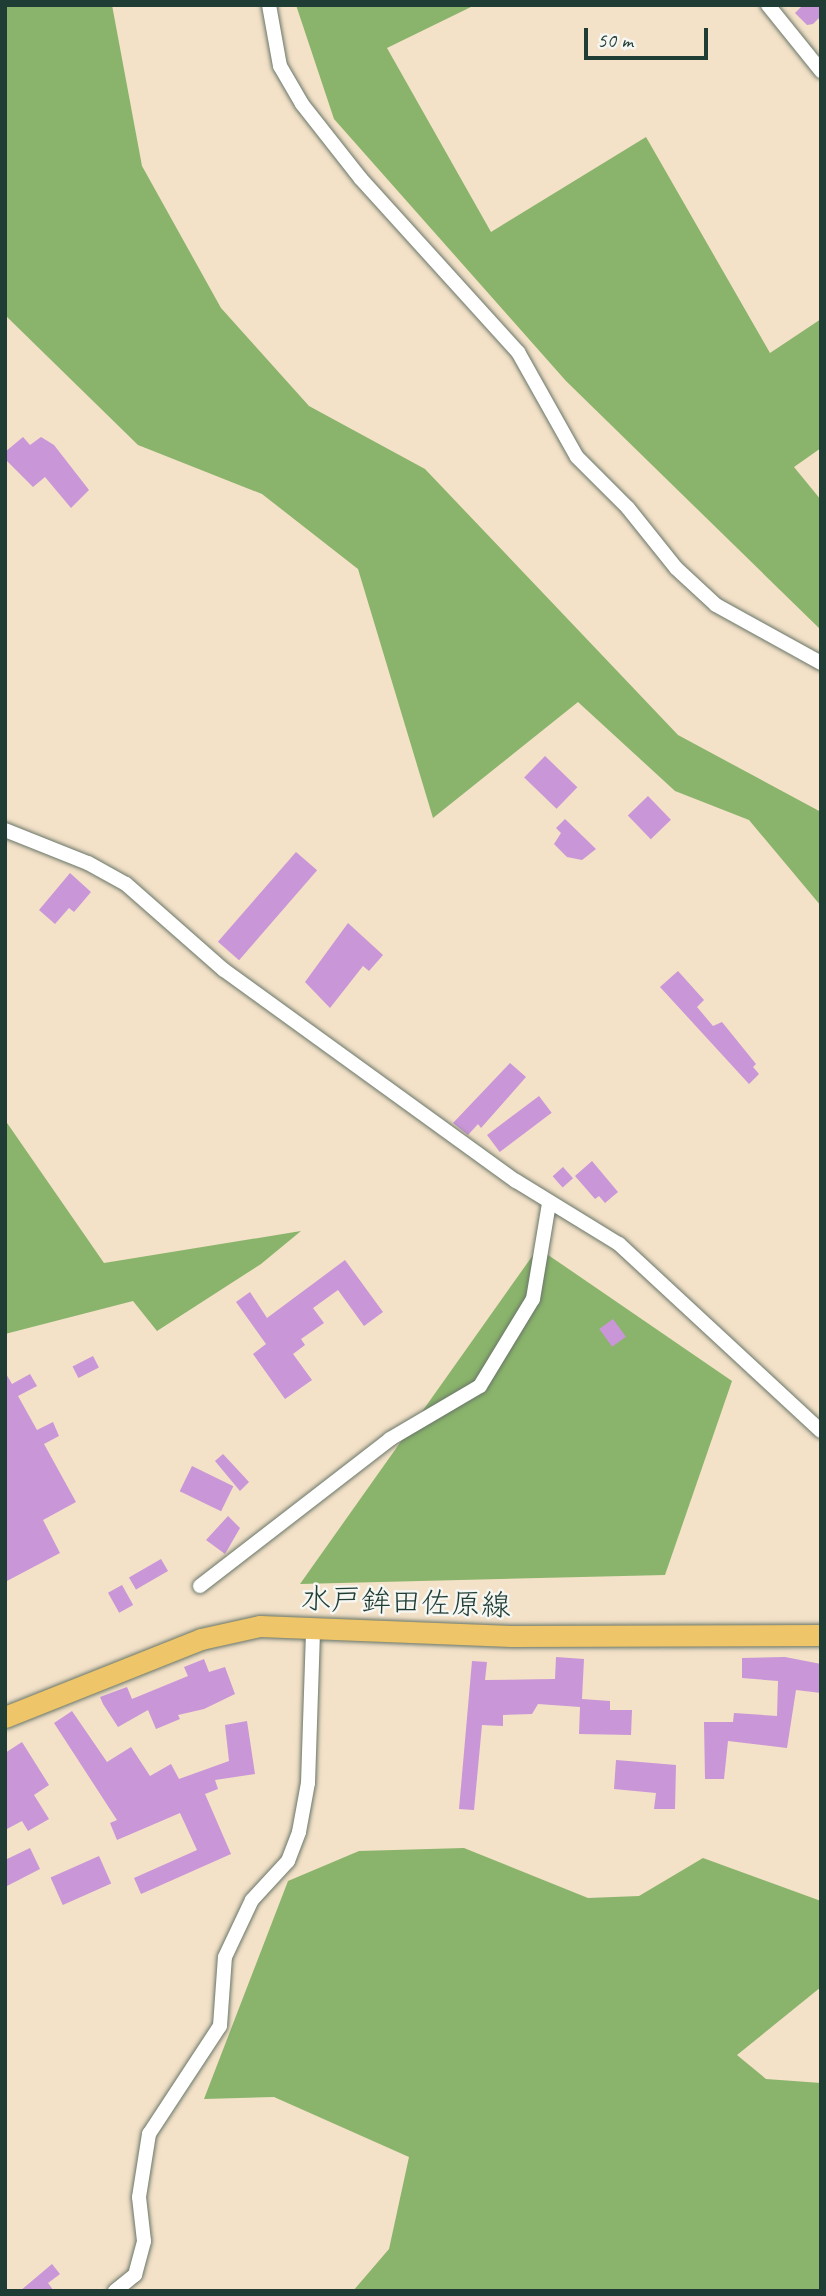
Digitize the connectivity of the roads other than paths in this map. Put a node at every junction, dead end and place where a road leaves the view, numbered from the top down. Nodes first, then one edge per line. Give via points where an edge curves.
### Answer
1 (269, 5) edge
2 (768, 5) edge
3 (821, 71) edge
4 (821, 663) edge
5 (5, 830) edge
6 (549, 1203) junction
7 (821, 1431) edge
8 (201, 1586) dead end
9 (313, 1629) junction
10 (821, 1635) edge
11 (5, 1717) edge
12 (115, 2291) edge

1 - 4 street via 280,66 302,104 361,179 517,352 577,457 628,508 676,568 716,605
2 - 3 street
5 - 6 street via 88,863 125,884 224,970
6 - 7 street via 619,1244
6 - 8 street via 533,1299 480,1386 390,1439
9 - 10 main road, 水戸鉾田佐原線 via 667,1638
9 - 11 main road, 水戸鉾田佐原線 via 230,1629
9 - 12 street via 307,1783 299,1832 288,1861 252,1900 225,1957 220,2026 149,2134 139,2197 144,2241 135,2275

